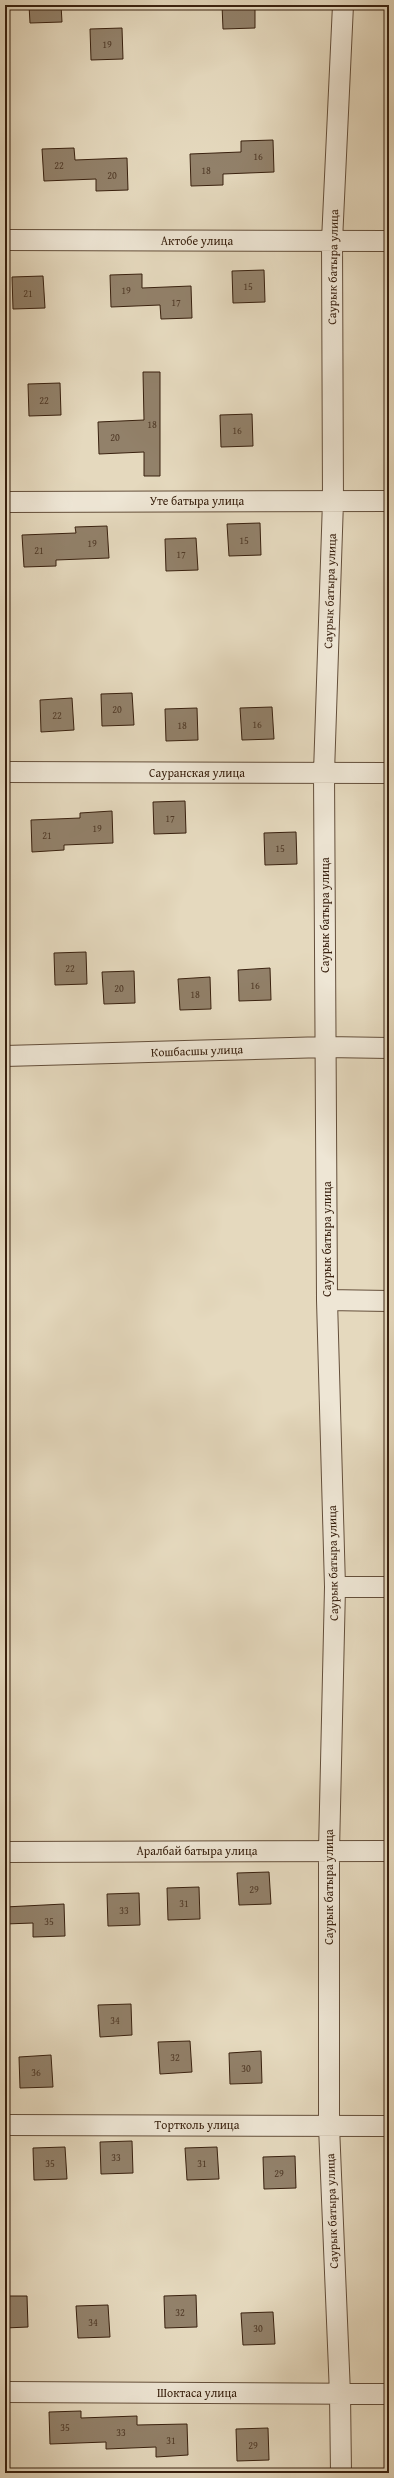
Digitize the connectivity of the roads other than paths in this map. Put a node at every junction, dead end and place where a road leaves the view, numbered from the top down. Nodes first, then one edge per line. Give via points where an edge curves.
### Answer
1 (343, 5) edge
2 (5, 240) edge
3 (332, 241) junction
4 (389, 241) edge
5 (333, 501) junction
6 (389, 501) edge
7 (5, 502) edge
8 (5, 772) edge
9 (324, 773) junction
10 (389, 773) edge
11 (326, 1047) junction
12 (389, 1048) edge
13 (5, 1056) edge
14 (327, 1300) junction
15 (389, 1301) edge
16 (335, 1587) junction
17 (389, 1587) edge
18 (328, 1851) junction
19 (389, 1851) edge
20 (5, 1852) edge
21 (5, 2124) edge
22 (329, 2126) junction
23 (389, 2126) edge
24 (5, 2392) edge
25 (340, 2394) junction
26 (389, 2394) edge
27 (341, 2473) edge

1 - 3 street, Саурык батыра улица
2 - 3 street, Актобе улица
3 - 4 street, Актобе улица
3 - 5 street, Саурык батыра улица
5 - 6 street, Уте батыра улица
5 - 7 street, Уте батыра улица
5 - 9 street, Саурык батыра улица
8 - 9 street, Сауранская улица
9 - 10 street, Сауранская улица
9 - 11 street, Саурык батыра улица
11 - 12 street, Кошбасшы улица
11 - 13 street, Кошбасшы улица
11 - 14 street, Саурык батыра улица
14 - 15 street
14 - 16 street, Саурык батыра улица
16 - 17 street
16 - 18 street, Саурык батыра улица
18 - 19 street, Аралбай батыра улица
18 - 20 street, Аралбай батыра улица
18 - 22 street, Саурык батыра улица
21 - 22 street, Тортколь улица
22 - 23 street, Тортколь улица
22 - 25 street, Саурык батыра улица
24 - 25 street, Шоктаса улица
25 - 26 street, Шоктаса улица
25 - 27 street, Саурык батыра улица

